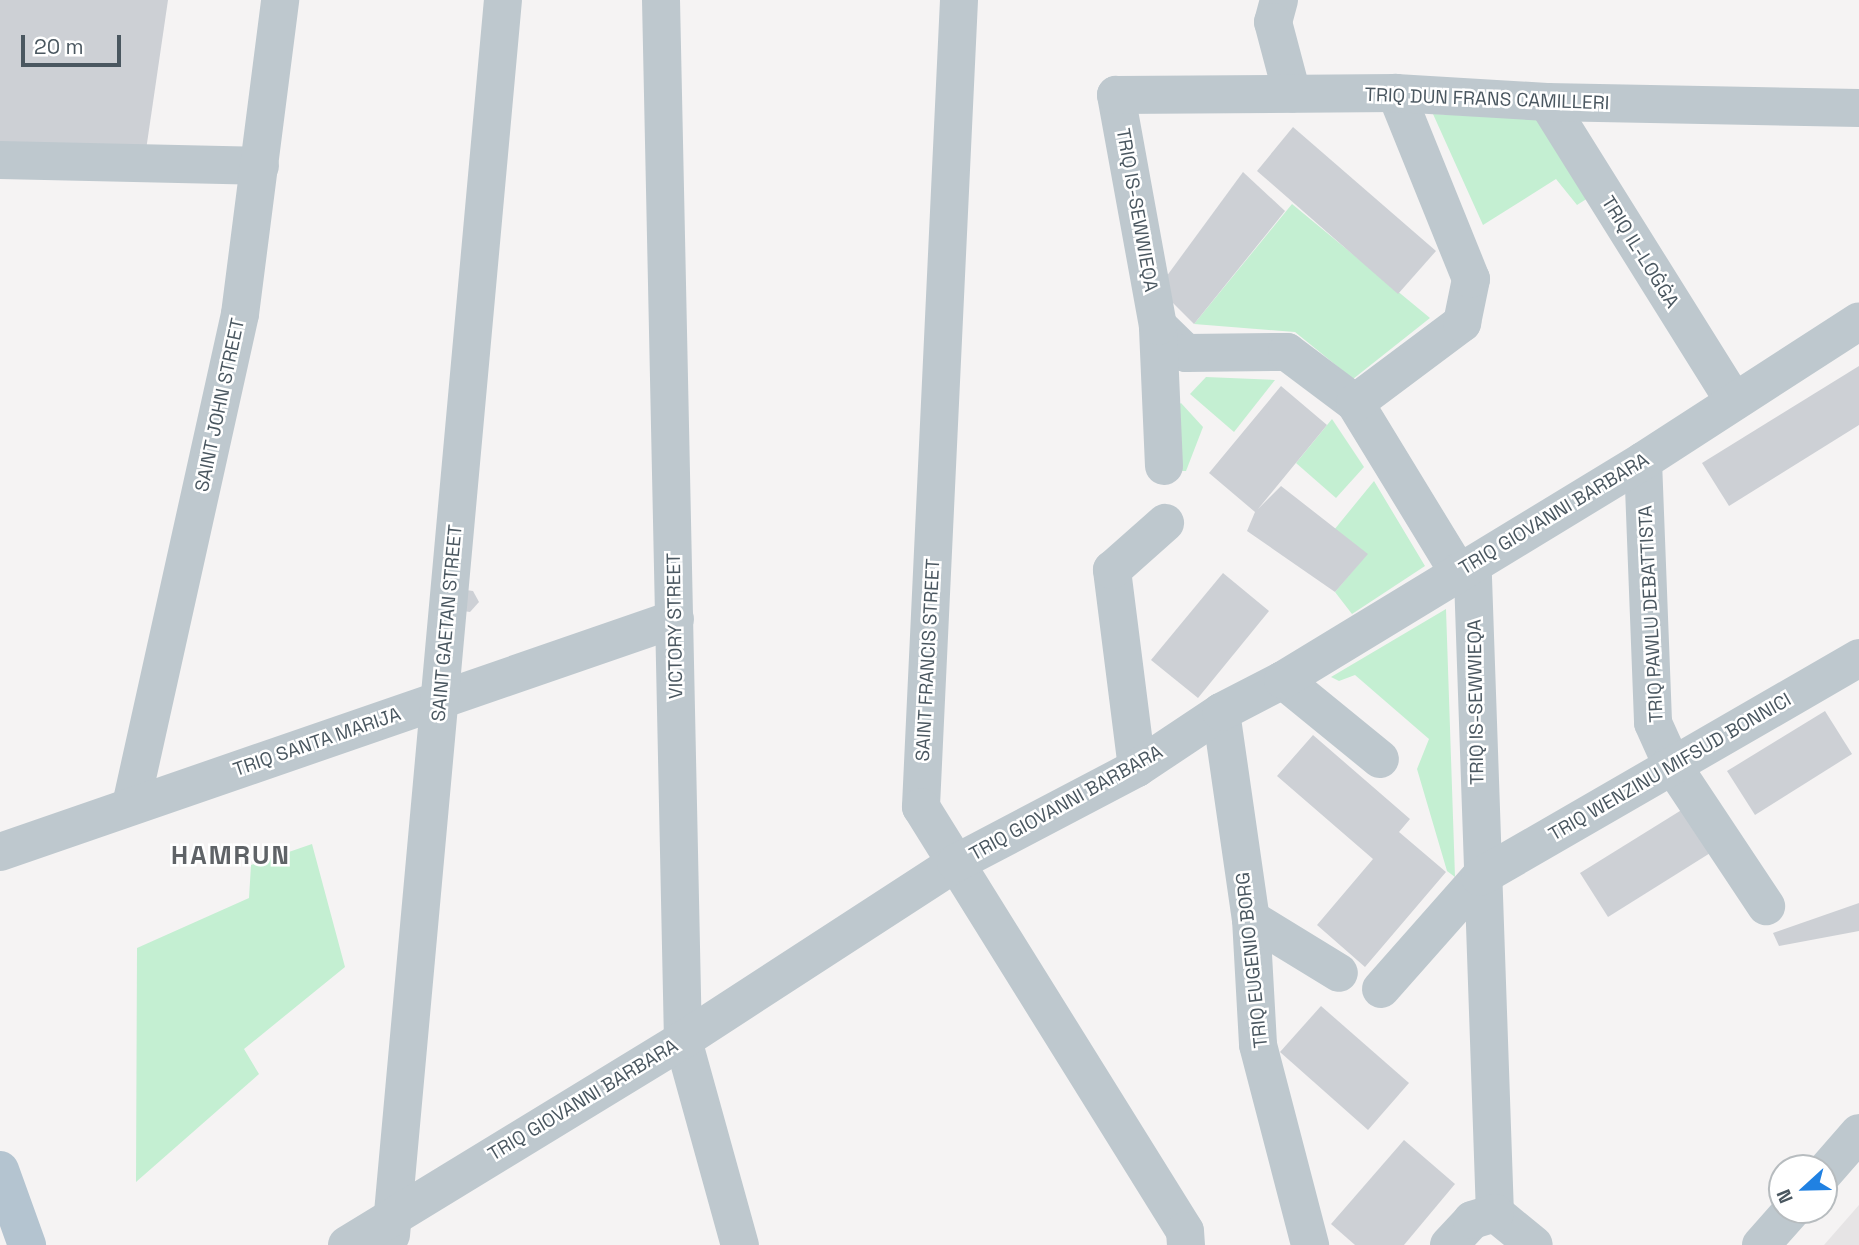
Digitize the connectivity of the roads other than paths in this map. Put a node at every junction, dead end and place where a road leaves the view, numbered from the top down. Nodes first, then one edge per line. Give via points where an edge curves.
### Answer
1 (280, 0) edge
2 (503, 0) edge
3 (661, 0) edge
4 (959, 0) edge
5 (1279, 0) edge
6 (1396, 93) junction
7 (1116, 94) joint
8 (1292, 94) junction
9 (1547, 102) junction
10 (1859, 108) edge
11 (0, 160) edge
12 (260, 166) junction
13 (1859, 321) edge
14 (1158, 326) junction
15 (1734, 401) junction
16 (1355, 403) junction
17 (1643, 461) junction
18 (1164, 467) dead end
19 (1164, 523) dead end
20 (1458, 572) junction
21 (675, 619) junction
22 (1856, 666) edge
23 (1283, 680) junction
24 (440, 701) junction
25 (1221, 712) junction
26 (1380, 759) dead end
27 (1671, 763) junction
28 (1137, 768) junction
29 (131, 805) junction
30 (0, 852) edge
31 (956, 863) junction
32 (1480, 877) junction
33 (1766, 906) dead end
34 (1251, 919) junction
35 (1339, 973) dead end
36 (1381, 989) dead end
37 (683, 1040) junction
38 (1859, 1133) edge
39 (1838, 1157) edge
40 (0, 1170) edge
41 (1495, 1213) junction
42 (1780, 1224) edge
43 (390, 1231) edge
44 (26, 1245) edge
45 (347, 1245) edge
46 (740, 1245) edge
47 (1186, 1245) edge
48 (1310, 1245) edge
49 (1449, 1245) edge
50 (1534, 1245) edge
51 (1761, 1245) edge

1 - 12 street, SAINT JOHN STREET
2 - 24 street, SAINT GAETAN STREET
3 - 21 street, VICTORY STREET
4 - 31 street, SAINT FRANCIS STREET via 920,807
5 - 8 street via 1273,22
6 - 8 street, TRIQ DUN FRANS CAMILLERI
6 - 9 street, TRIQ DUN FRANS CAMILLERI
6 - 16 street via 1471,279 1462,323
7 - 8 street, TRIQ DUN FRANS CAMILLERI
7 - 14 street, TRIQ IS-SEWWIEQA
9 - 10 street, TRIQ DUN FRANS CAMILLERI
9 - 15 street, TRIQ IL-LOĠĠA
11 - 12 street
12 - 29 street, SAINT JOHN STREET via 240,314
13 - 15 street, TRIQ GIOVANNI BARBARA
14 - 16 street, TRIQ IS-SEWWIEQA via 1186,352 1287,352
14 - 18 street, TRIQ IS-SEWWIEQA
15 - 17 street, TRIQ GIOVANNI BARBARA
16 - 20 street, TRIQ IS-SEWWIEQA
17 - 20 street, TRIQ GIOVANNI BARBARA
17 - 27 street, TRIQ PAWLU DEBATTISTA via 1653,723
19 - 28 street via 1112,570
20 - 23 street, TRIQ GIOVANNI BARBARA
20 - 32 street, TRIQ IS-SEWWIEQA via 1473,578
21 - 24 street, TRIQ SANTA MARIJA
21 - 37 street, VICTORY STREET
22 - 27 street, TRIQ WENZINU MIFSUD BONNICI
23 - 25 street, TRIQ GIOVANNI BARBARA
23 - 26 street
24 - 29 street, TRIQ SANTA MARIJA
24 - 43 street, SAINT GAETAN STREET
25 - 28 street, TRIQ GIOVANNI BARBARA
25 - 34 street, TRIQ EUGENIO BORG
27 - 32 street, TRIQ WENZINU MIFSUD BONNICI
27 - 33 street, TRIQ PAWLU DEBATTISTA
28 - 31 street, TRIQ GIOVANNI BARBARA
29 - 30 street, TRIQ SANTA MARIJA
31 - 37 street, TRIQ GIOVANNI BARBARA
31 - 47 street, SAINT FRANCIS STREET via 1185,1231
32 - 36 street, TRIQ WENZINU MIFSUD BONNICI
32 - 41 street, TRIQ IS-SEWWIEQA
34 - 35 street
34 - 48 street, TRIQ EUGENIO BORG via 1258,1045
37 - 43 street, TRIQ GIOVANNI BARBARA
37 - 46 street, VICTORY STREET
38 - 39 street
40 - 44 main road
41 - 49 street via 1472,1220
41 - 50 street
42 - 51 street
43 - 45 street, TRIQ GIOVANNI BARBARA

